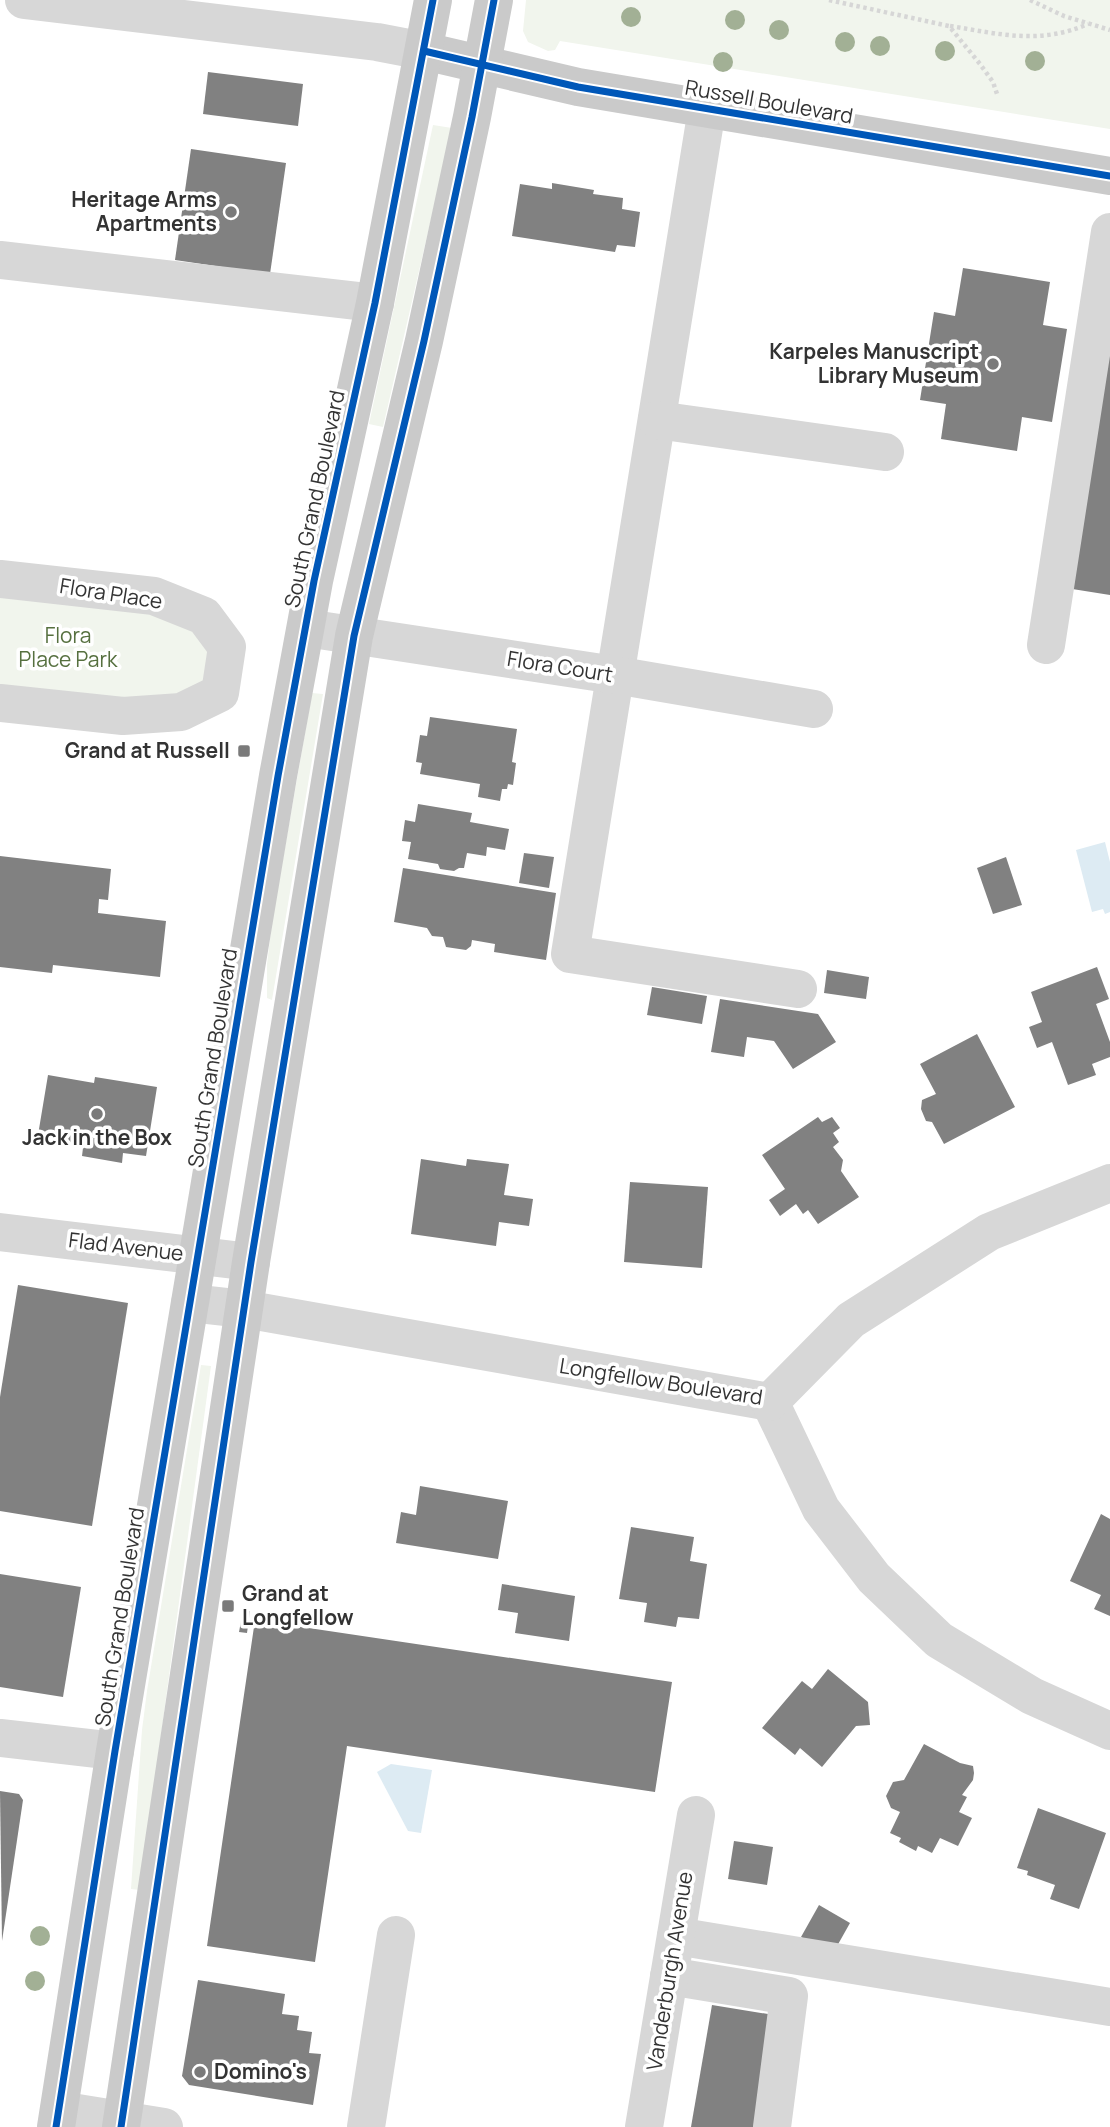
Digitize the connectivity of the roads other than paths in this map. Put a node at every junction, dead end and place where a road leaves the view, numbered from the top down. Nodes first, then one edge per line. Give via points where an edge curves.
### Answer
1 (24, 0) edge
2 (433, 0) edge
3 (494, 0) edge
4 (424, 51) junction
5 (482, 65) junction
6 (707, 109) junction
7 (1110, 176) edge
8 (1110, 232) edge
9 (0, 260) edge
10 (375, 303) junction
11 (657, 420) junction
12 (885, 452) dead end
13 (0, 579) edge
14 (306, 628) junction
15 (354, 636) junction
16 (1046, 645) dead end
17 (615, 675) junction
18 (0, 703) edge
19 (814, 709) dead end
20 (798, 989) dead end
21 (1110, 1184) edge
22 (0, 1232) edge
23 (198, 1255) junction
24 (251, 1262) junction
25 (190, 1303) junction
26 (244, 1309) junction
27 (770, 1402) junction
28 (1110, 1731) edge
29 (0, 1738) edge
30 (115, 1751) junction
31 (696, 1815) dead end
32 (396, 1935) dead end
33 (676, 1936) junction
34 (795, 1955) junction
35 (669, 1976) junction
36 (789, 1996) junction
37 (1110, 2007) edge
38 (57, 2118) edge
39 (122, 2123) edge
40 (163, 2127) edge
41 (366, 2127) edge
42 (644, 2127) edge
43 (772, 2127) edge

1 - 4 street, Russell Boulevard
2 - 4 main road, South Grand Boulevard
3 - 5 main road
4 - 5 main road, Russell Boulevard
4 - 10 main road, South Grand Boulevard
5 - 6 main road, Russell Boulevard
5 - 15 main road via 424,341
6 - 7 main road, Russell Boulevard
6 - 11 street
8 - 16 street
9 - 10 street
10 - 14 main road, South Grand Boulevard
11 - 12 street
11 - 17 street
13 - 18 street, Flora Place via 154,596 204,616 227,646 220,693 181,712 122,716
14 - 15 street, Flora Court
14 - 23 main road, South Grand Boulevard
15 - 17 street, Flora Court
15 - 24 main road
17 - 19 street, Flora Court
17 - 20 street via 570,954
21 - 27 street, Longfellow Boulevard via 989,1232 851,1321
22 - 23 street, Flad Avenue
23 - 24 street, Flad Avenue
23 - 25 main road, South Grand Boulevard
24 - 26 main road
25 - 26 street, Longfellow Boulevard
25 - 30 main road, South Grand Boulevard
26 - 27 street, Longfellow Boulevard
26 - 39 main road
27 - 28 street via 821,1509 874,1578 939,1640 1032,1696
29 - 30 street
30 - 38 main road, South Grand Boulevard
31 - 33 street, Vanderburgh Avenue
32 - 41 street
33 - 34 street
33 - 35 street, Vanderburgh Avenue
34 - 36 street
34 - 37 street
35 - 36 street
35 - 42 street, Vanderburgh Avenue
36 - 43 street
38 - 39 street
39 - 40 street

